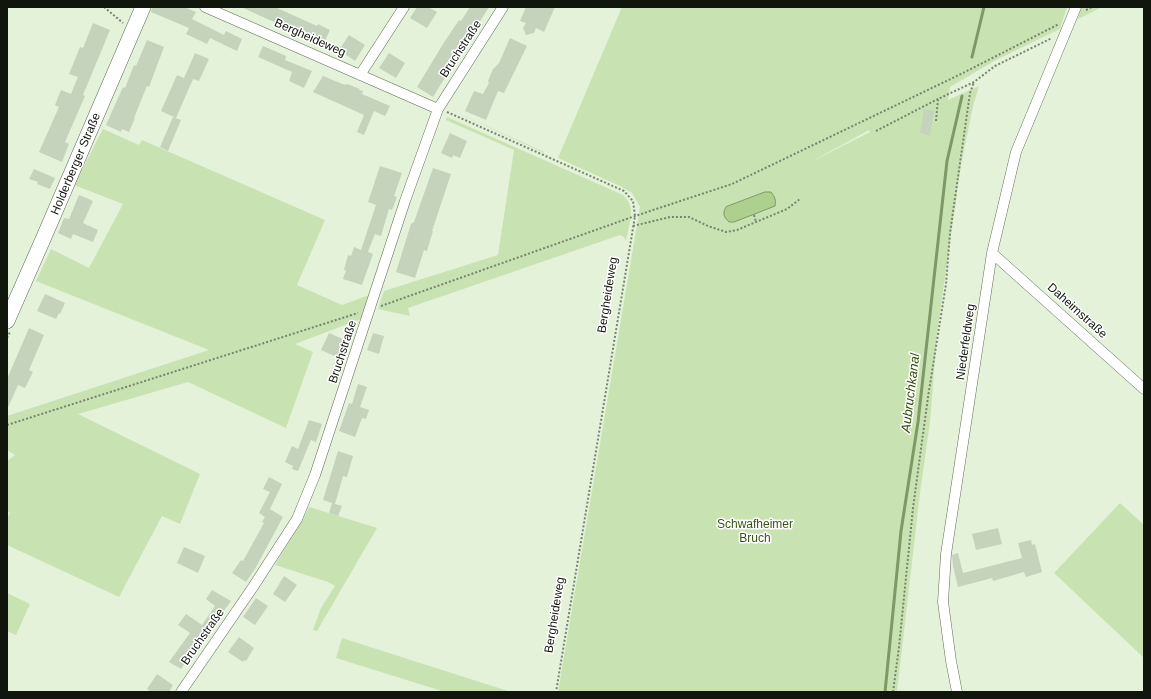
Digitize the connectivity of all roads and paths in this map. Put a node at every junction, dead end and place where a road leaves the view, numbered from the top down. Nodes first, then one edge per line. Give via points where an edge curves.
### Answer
1 (104, 7) edge
2 (143, 7) edge
3 (205, 7) edge
4 (404, 7) edge
5 (503, 7) edge
6 (1076, 7) edge
7 (1092, 7) edge
8 (1071, 17) junction
9 (133, 31) junction
10 (1065, 32) junction
11 (360, 75) junction
12 (974, 82) junction
13 (938, 99) junction
14 (438, 109) junction
15 (936, 121) dead end
16 (876, 131) dead end
17 (800, 199) dead end
18 (754, 215) dead end
19 (635, 216) junction
20 (756, 222) junction
21 (633, 226) junction
22 (992, 253) junction
23 (370, 309) junction
24 (7, 321) edge
25 (1144, 389) edge
26 (7, 425) edge
27 (181, 692) edge
28 (556, 692) edge
29 (892, 692) edge
30 (957, 692) edge

1 - 9 path
2 - 9 main road, Holderberger Straße
3 - 11 street, Bergheideweg
4 - 11 street
5 - 14 street, Bruchstraße
6 - 8 street, Niederfeldweg
7 - 8 path
8 - 10 street, Niederfeldweg
8 - 19 path via 984,63 732,184
9 - 24 main road, Holderberger Straße
10 - 12 path via 1000,63
10 - 22 street, Niederfeldweg via 1016,152
11 - 14 street, Bergheideweg
12 - 13 path
12 - 29 path via 970,93 950,233 946,284 913,508
13 - 15 path
13 - 16 path
14 - 19 path, Bergheideweg via 624,192 633,201
14 - 23 street, Bruchstraße
17 - 20 path via 787,209
18 - 20 path
19 - 21 path, Bergheideweg
19 - 23 path
20 - 21 path via 726,232 689,217 670,216
21 - 28 path, Bergheideweg
22 - 25 street, Daheimstraße
22 - 30 street, Niederfeldweg via 946,554 943,602
23 - 26 path
23 - 27 street, Bruchstraße via 315,474 297,519

